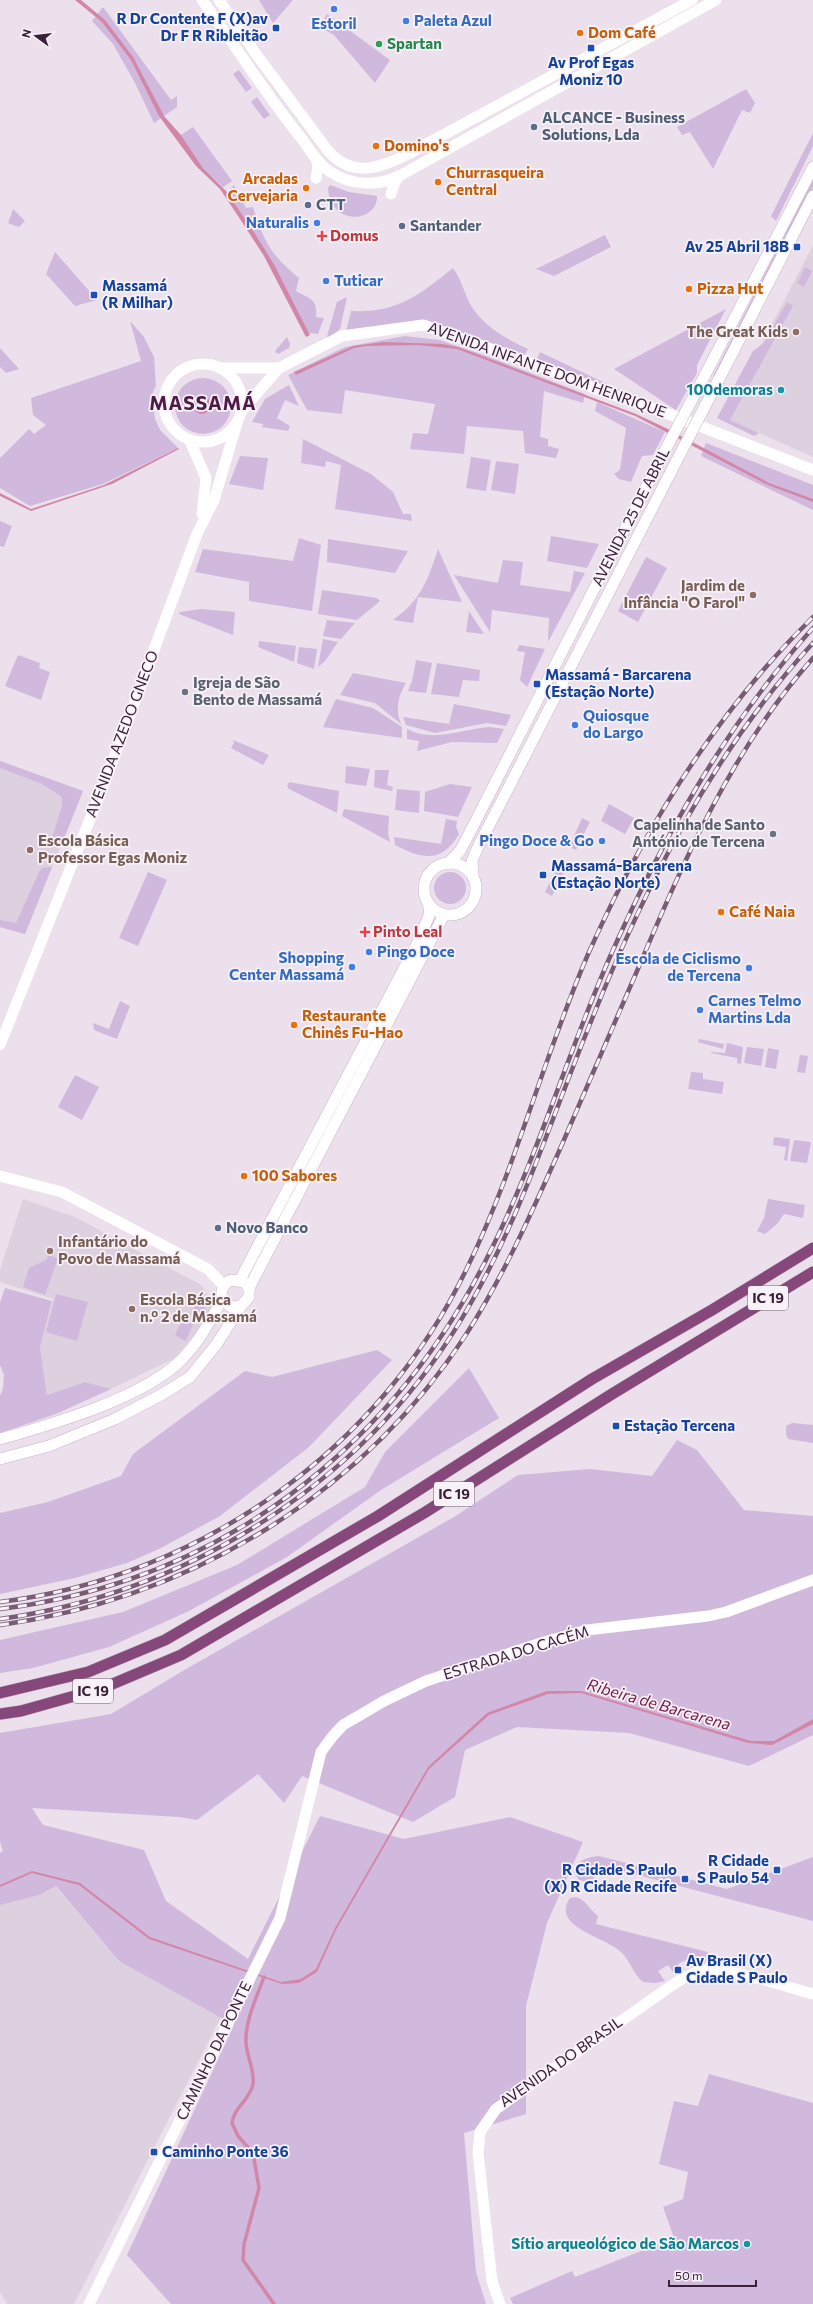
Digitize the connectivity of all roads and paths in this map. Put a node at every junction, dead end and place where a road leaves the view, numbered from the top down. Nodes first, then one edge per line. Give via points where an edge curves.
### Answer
1 (202, 0) edge
2 (219, 0) edge
3 (692, 0) edge
4 (716, 0) edge
5 (317, 159) junction
6 (813, 167) edge
7 (401, 175) junction
8 (316, 178) dead end
9 (391, 194) dead end
10 (813, 196) edge
11 (220, 368) junction
12 (279, 368) junction
13 (241, 412) junction
14 (237, 423) junction
15 (190, 441) junction
16 (813, 470) edge
17 (197, 534) junction
18 (447, 864) junction
19 (473, 877) junction
20 (428, 902) junction
21 (444, 914) junction
22 (0, 1045) edge
23 (0, 1176) edge
24 (813, 1248) edge
25 (813, 1272) edge
26 (240, 1280) junction
27 (223, 1285) junction
28 (248, 1288) junction
29 (222, 1299) junction
30 (241, 1306) junction
31 (0, 1439) edge
32 (0, 1459) edge
33 (813, 1580) edge
34 (0, 1693) edge
35 (0, 1714) edge
36 (312, 1787) joint
37 (813, 1994) edge
38 (89, 2304) edge
39 (500, 2304) edge

1 - 5 street via 284,118
2 - 3 street via 324,145 339,155 341,162 372,169 379,163 395,161
4 - 7 street
5 - 7 street via 332,173 347,180 372,183 390,181
5 - 8 street
6 - 18 street, AVENIDA 25 DE ABRIL, bridge via 468,836 460,851
7 - 9 street via 396,180
10 - 19 street, AVENIDA 25 DE ABRIL, bridge via 477,849 472,861
11 - 12 street
11 - 13 street via 231,376 238,386 242,399
11 - 15 street via 209,364 188,367 175,376 166,390 164,408 170,426
12 - 13 street
12 - 16 street, AVENIDA INFANTE DOM HENRIQUE via 342,336 423,325 540,366
13 - 14 street
14 - 15 street via 228,434 216,441
14 - 17 street, AVENIDA AZEDO GNECO via 214,500
15 - 17 street, AVENIDA AZEDO GNECO via 206,478 204,505
17 - 22 street, AVENIDA AZEDO GNECO via 106,779
18 - 19 street via 462,866
18 - 20 street via 429,875 424,888
19 - 21 street via 476,891 472,904 461,913
20 - 21 street
20 - 26 street via 429,916 419,940
21 - 28 street
23 - 27 street via 62,1192 208,1270
24 - 34 highway, IC 19 via 592,1379 378,1516 165,1640 88,1672
25 - 35 highway, IC 19 via 612,1394 424,1513 181,1655 104,1688
26 - 27 street via 231,1280
26 - 28 street
27 - 29 street
28 - 30 street via 249,1297
29 - 30 street via 232,1307
29 - 31 street via 202,1335 177,1364 150,1382 108,1402
30 - 32 street via 216,1345 190,1377 115,1419 49,1446
33 - 36 street, ESTRADA DO CACÉM via 726,1612 571,1634 426,1682 384,1700 343,1724 322,1752
36 - 38 street, CAMINHO DA PONTE via 280,1918
37 - 39 street, AVENIDA DO BRASIL via 727,1972 706,1970 692,1974 665,1990 496,2109 480,2132 478,2153 492,2281

